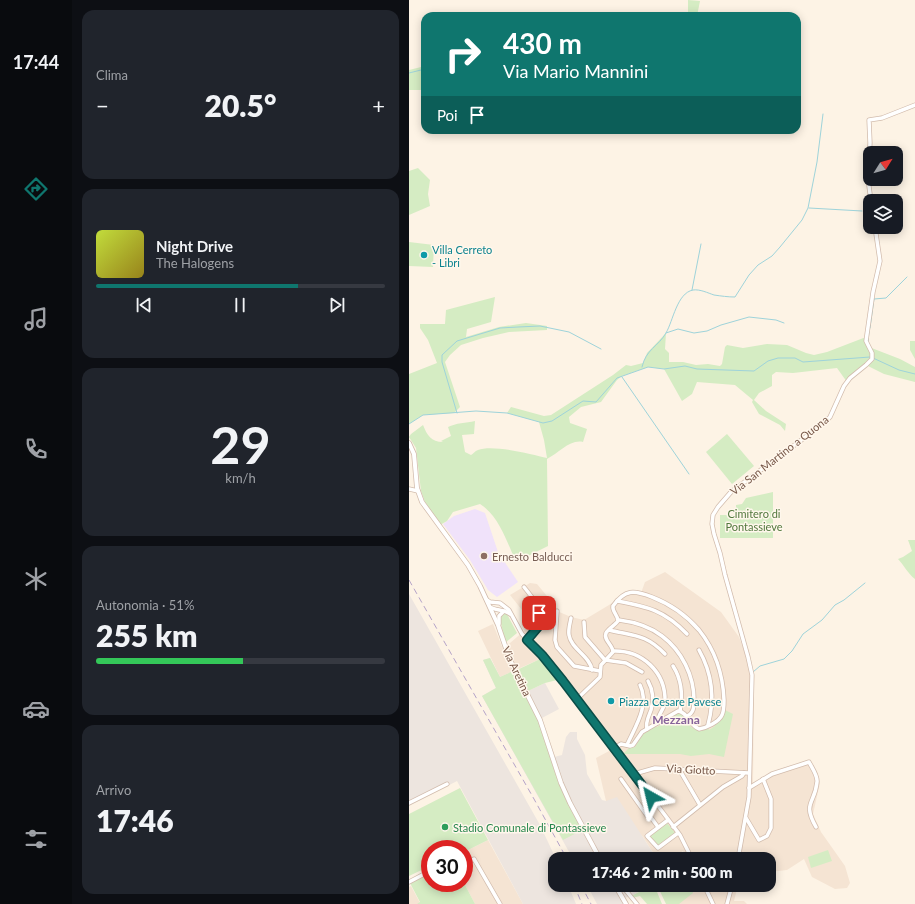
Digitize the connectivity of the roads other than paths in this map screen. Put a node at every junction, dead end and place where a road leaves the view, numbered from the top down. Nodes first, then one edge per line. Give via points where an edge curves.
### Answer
1 (915, 105) edge
2 (870, 194) edge
3 (876, 234) edge
4 (409, 443) edge
5 (409, 489) edge
6 (418, 491) junction
7 (524, 587) dead end
8 (487, 600) junction
9 (618, 600) junction
10 (491, 602) junction
11 (490, 608) junction
12 (504, 611) junction
13 (557, 611) dead end
14 (511, 615) junction
15 (571, 618) dead end
16 (619, 620) junction
17 (584, 622) dead end
18 (499, 627) junction
19 (609, 630) junction
20 (687, 634) dead end
21 (527, 640) junction
22 (699, 650) dead end
23 (613, 651) junction
24 (665, 654) dead end
25 (605, 660) junction
26 (673, 666) dead end
27 (592, 670) junction
28 (600, 671) junction
29 (642, 672) dead end
30 (648, 681) dead end
31 (640, 685) dead end
32 (577, 699) junction
33 (680, 711) junction
34 (687, 716) junction
35 (658, 722) junction
36 (708, 725) junction
37 (647, 729) junction
38 (627, 745) junction
39 (614, 748) junction
40 (679, 769) junction
41 (634, 774) junction
42 (746, 774) junction
43 (621, 779) dead end
44 (763, 779) junction
45 (447, 784) dead end
46 (749, 788) junction
47 (409, 803) edge
48 (700, 806) junction
49 (746, 818) junction
50 (668, 820) junction
51 (658, 827) junction
52 (673, 827) junction
53 (816, 827) dead end
54 (678, 833) junction
55 (596, 852) edge
56 (688, 852) edge
57 (740, 852) edge
58 (473, 860) edge
59 (421, 876) edge
60 (409, 882) edge
61 (619, 892) edge
62 (627, 892) edge
63 (707, 892) edge
64 (730, 892) edge
65 (501, 904) edge
66 (626, 904) edge
67 (637, 904) edge
68 (713, 904) edge
69 (727, 904) edge

1 - 2 street via 882,118 869,120
3 - 42 street, Via San Martino a Quona via 880,261 866,341 872,359 850,378 823,424 731,492 713,516 714,534 752,675
4 - 6 street, Via Aretina via 415,456
5 - 6 street
6 - 8 street, Via Aretina via 424,506 470,568
7 - 21 street via 536,602 539,611 538,627
8 - 10 street
8 - 11 street, Via Aretina
9 - 16 street via 612,609
9 - 20 street via 655,610 672,620
9 - 36 street via 631,591 657,599 684,615 703,635 717,663 723,696 722,716
10 - 11 street
10 - 14 street via 500,603
11 - 12 street
11 - 18 street, Via Aretina
12 - 14 street
12 - 18 street via 499,616
13 - 27 street via 556,646 573,665
14 - 21 street
15 - 27 street via 570,639 591,665
16 - 19 street
16 - 34 street via 651,629 665,638 681,657 689,672 693,690 693,709
17 - 25 street via 585,637
18 - 55 street, Via Aretina via 508,657 540,720 561,783
19 - 23 street via 605,638
19 - 24 street via 643,638
21 - 32 street
22 - 36 street via 711,686 712,702
23 - 25 street
23 - 35 street via 635,654 655,670 665,696
25 - 28 street via 600,665
25 - 29 street via 627,663
26 - 33 street via 681,688
27 - 28 street
28 - 32 street via 599,677
30 - 37 street via 653,699 646,723
31 - 38 street via 643,706
32 - 39 street
33 - 34 street
33 - 35 street
34 - 36 street via 698,729
35 - 37 street
37 - 38 street via 640,734 634,745
38 - 39 street via 621,744
39 - 41 street
40 - 41 street, Via Giotto via 655,768
40 - 42 street, Via Giotto
40 - 48 street
41 - 50 street
42 - 46 street, Via San Martino a Quona
42 - 48 street via 723,787
43 - 51 street
44 - 46 street
44 - 49 street via 771,799 769,833 759,840
44 - 53 street via 809,762 817,777 809,807
45 - 47 street
46 - 49 street, Via San Martino a Quona
48 - 52 street
49 - 57 street, Via San Martino a Quona
50 - 51 street
50 - 52 street
51 - 54 street via 647,836 658,848
52 - 54 street
54 - 56 street
58 - 65 street
59 - 60 street
61 - 66 street
62 - 67 street
63 - 68 street
64 - 69 street

